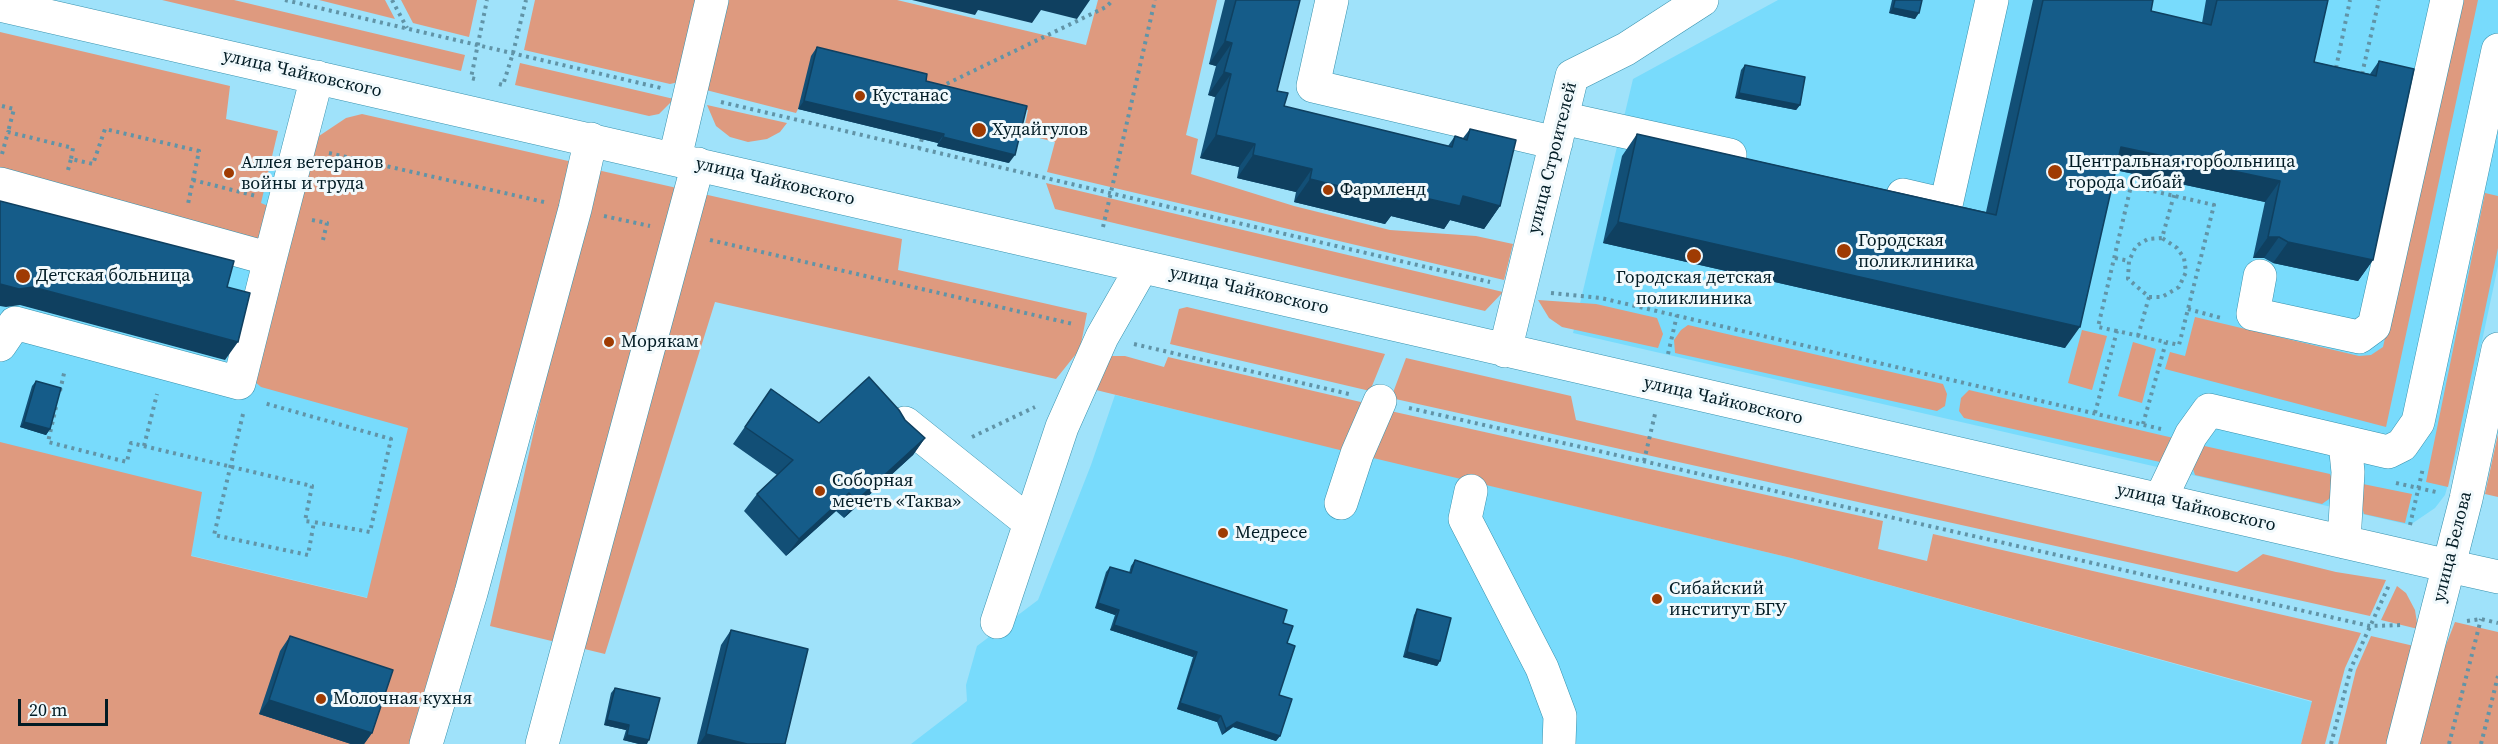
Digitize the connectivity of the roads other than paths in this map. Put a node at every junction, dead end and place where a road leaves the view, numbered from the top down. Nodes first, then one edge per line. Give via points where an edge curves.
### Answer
1 (712, 0) edge
2 (1332, 0) edge
3 (1702, 0) edge
4 (1992, 0) edge
5 (2447, 0) edge
6 (0, 5) edge
7 (2498, 50) edge
8 (317, 77) junction
9 (1559, 131) junction
10 (591, 140) junction
11 (687, 161) junction
12 (1761, 162) edge
13 (0, 184) edge
14 (1876, 189) edge
15 (270, 259) junction
16 (1142, 267) junction
17 (2260, 276) dead end
18 (0, 345) edge
19 (2498, 349) edge
20 (1505, 351) junction
21 (1380, 401) dead end
22 (904, 423) edge
23 (2345, 442) junction
24 (1471, 491) dead end
25 (2160, 500) junction
26 (1341, 503) dead end
27 (1030, 523) junction
28 (2344, 542) junction
29 (2449, 566) junction
30 (2498, 577) edge
31 (997, 622) dead end
32 (426, 744) edge
33 (542, 744) edge
34 (1559, 744) edge
35 (2403, 744) edge

1 - 11 street via 690,95
2 - 9 street via 1313,86
3 - 9 street, улица Строителей via 1626,49 1572,76
4 - 14 street via 1946,205
5 - 17 street via 2374,326 2359,337 2253,314
6 - 8 street, улица Чайковского
7 - 23 street via 2418,422 2402,445 2388,452
8 - 10 street, улица Чайковского
8 - 15 street
9 - 12 street
9 - 20 street, улица Строителей
10 - 11 street, улица Чайковского
10 - 32 street via 471,593
11 - 16 street, улица Чайковского
11 - 33 street
13 - 15 street
15 - 18 street via 243,391 165,363 15,323
16 - 20 street, улица Чайковского
16 - 27 street via 1080,385
19 - 29 street, улица Белова
20 - 25 street, улица Чайковского
21 - 26 street
22 - 27 street
23 - 25 street via 2209,411 2191,435
23 - 28 street via 2348,472
24 - 34 street via 1465,519 1542,668 1560,716
25 - 28 street, улица Чайковского
27 - 31 street
28 - 29 street, улица Чайковского
29 - 30 street, улица Чайковского
29 - 35 street, улица Белова

